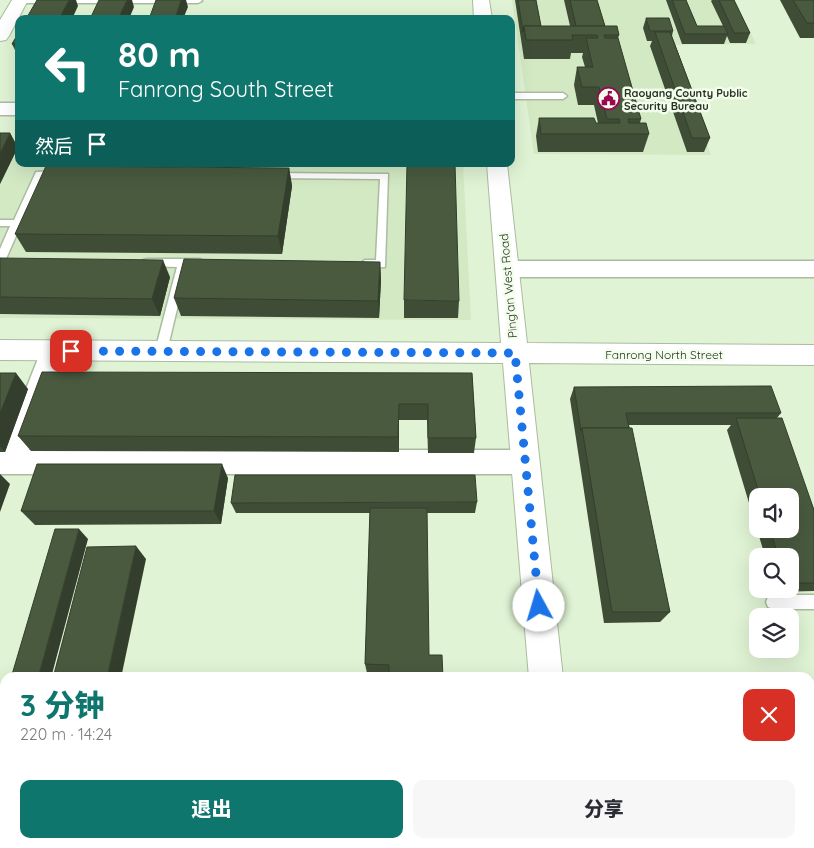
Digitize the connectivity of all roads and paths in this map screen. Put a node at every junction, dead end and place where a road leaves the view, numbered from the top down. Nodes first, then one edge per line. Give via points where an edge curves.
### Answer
1 (20, 0) edge
2 (481, 0) edge
3 (198, 1) dead end
4 (483, 15) edge
5 (0, 36) edge
6 (515, 96) edge
7 (563, 96) dead end
8 (0, 109) edge
9 (15, 109) edge
10 (497, 167) edge
11 (69, 174) edge
12 (266, 176) edge
13 (0, 223) edge
14 (17, 223) junction
15 (3, 261) edge
16 (135, 262) edge
17 (183, 263) junction
18 (213, 263) edge
19 (352, 264) edge
20 (507, 269) junction
21 (814, 269) edge
22 (0, 350) edge
23 (53, 350) junction
24 (161, 351) junction
25 (515, 353) junction
26 (814, 355) edge
27 (6, 462) edge
28 (525, 462) junction
29 (773, 602) dead end
30 (814, 602) edge
31 (545, 672) edge

1 - 3 lane
1 - 5 main road
2 - 4 main road
6 - 7 lane
8 - 9 street
10 - 20 main road, Ping'an West Road
11 - 14 lane via 39,174
12 - 19 lane via 385,176 381,264
13 - 14 lane
14 - 15 lane
16 - 17 lane
17 - 18 lane
17 - 24 lane
20 - 21 street
20 - 25 main road, Ping'an West Road
22 - 23 main road, Fanrong North Street
23 - 24 main road, Fanrong North Street
23 - 27 street
24 - 25 main road, Fanrong North Street
25 - 26 main road, Fanrong North Street
25 - 28 main road, Ping'an West Road
27 - 28 street
28 - 31 main road, Ping'an West Road
29 - 30 lane

